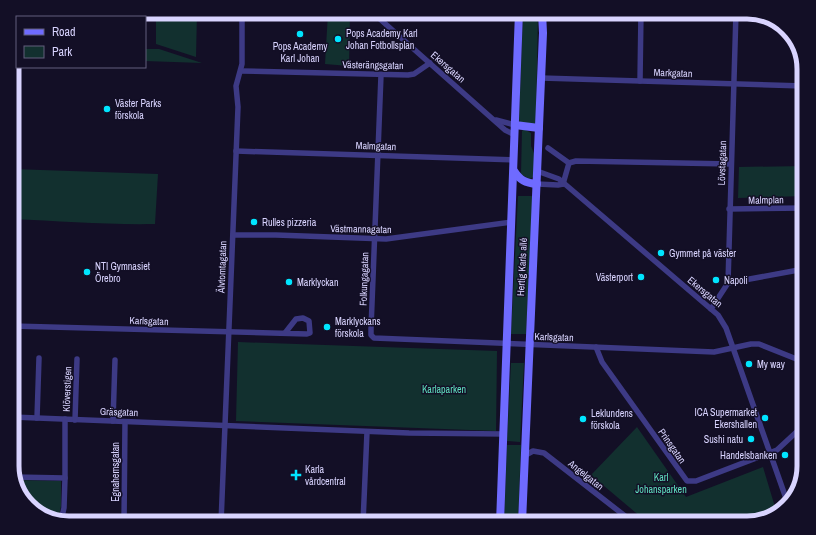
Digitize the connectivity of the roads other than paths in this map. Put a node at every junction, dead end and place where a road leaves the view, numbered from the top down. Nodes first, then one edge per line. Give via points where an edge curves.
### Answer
1 (242, 19) edge
2 (380, 19) edge
3 (519, 19) edge
4 (542, 19) edge
5 (641, 19) edge
6 (736, 19) edge
7 (430, 63) junction
8 (241, 71) junction
9 (381, 75) junction
10 (541, 78) junction
11 (640, 81) junction
12 (733, 84) junction
13 (797, 86) edge
14 (495, 120) junction
15 (515, 125) junction
16 (539, 128) junction
17 (515, 135) junction
18 (548, 148) dead end
19 (236, 151) junction
20 (377, 155) junction
21 (514, 160) junction
22 (569, 163) junction
23 (731, 164) junction
24 (537, 170) junction
25 (514, 171) junction
26 (536, 184) junction
27 (562, 184) junction
28 (797, 208) edge
29 (729, 209) junction
30 (512, 222) junction
31 (233, 235) junction
32 (376, 239) junction
33 (797, 270) edge
34 (728, 284) junction
35 (711, 309) junction
36 (19, 326) edge
37 (229, 332) junction
38 (285, 333) dead end
39 (374, 338) joint
40 (507, 344) junction
41 (529, 345) junction
42 (596, 347) junction
43 (732, 349) junction
44 (39, 358) dead end
45 (77, 359) dead end
46 (797, 359) edge
47 (115, 360) dead end
48 (19, 417) edge
49 (37, 418) junction
50 (65, 419) junction
51 (75, 420) junction
52 (113, 421) junction
53 (125, 422) junction
54 (225, 426) junction
55 (797, 431) edge
56 (367, 432) junction
57 (504, 434) junction
58 (769, 453) junction
59 (524, 456) junction
60 (20, 476) edge
61 (65, 478) junction
62 (786, 498) edge
63 (62, 516) edge
64 (124, 516) edge
65 (221, 516) edge
66 (363, 516) edge
67 (500, 516) edge
68 (522, 516) edge
69 (625, 516) edge

1 - 8 street, Älvtomtagatan
2 - 7 street, Ekersgatan
3 - 15 main road, Hertig Karls allé
4 - 10 main road, Hertig Karls allé
5 - 11 street
6 - 12 street, Lövstagatan
7 - 9 street, Västerängsgatan via 414,74
7 - 14 street, Ekersgatan
8 - 9 street, Västerängsgatan
8 - 19 street, Älvtomtagatan via 236,86
9 - 20 street, Folkungagatan
10 - 11 street, Markgatan
10 - 16 main road, Hertig Karls allé
11 - 12 street, Markgatan
12 - 13 street, Markgatan
12 - 23 street, Lövstagatan
14 - 15 street, Ekersgatan
14 - 17 street, Ekersgatan
15 - 16 main road
15 - 17 main road, Hertig Karls allé
16 - 24 main road, Hertig Karls allé
17 - 21 main road, Hertig Karls allé
18 - 22 street
19 - 20 street, Malmgatan
19 - 31 street, Älvtomtagatan
20 - 21 street, Malmgatan
20 - 32 street, Folkungagatan
21 - 25 main road, Hertig Karls allé
22 - 23 street via 584,160
22 - 27 street
23 - 29 street, Lövstagatan
24 - 26 main road, Hertig Karls allé
24 - 27 street, Ekersgatan via 559,179
25 - 26 main road via 520,180
25 - 30 main road, Hertig Karls allé
26 - 27 street
26 - 41 main road, Hertig Karls allé
27 - 35 street, Ekersgatan
28 - 29 street, Malmplan
29 - 34 street, Lövstagatan
30 - 32 street, Västmannagatan via 386,240
30 - 40 main road, Hertig Karls allé
31 - 32 street, Västmannagatan
31 - 37 street, Älvtomtagatan
32 - 39 street, Folkungagatan via 371,332
33 - 34 street
34 - 35 street
35 - 43 street, Ekersgatan via 726,328
36 - 37 street, Karlsgatan
37 - 38 street, Karlsgatan
37 - 54 street, Älvtomtagatan
39 - 40 street, Karlsgatan
40 - 41 street, Karlsgatan
40 - 57 main road, Hertig Karls allé
41 - 42 street, Karlsgatan
41 - 59 main road, Hertig Karls allé
42 - 43 street, Karlsgatan via 714,352
42 - 58 street, Prinsgatan via 602,362 687,481 696,481
43 - 46 street, Karlsgatan via 759,344
43 - 58 street, Ekersgatan
44 - 49 street
45 - 51 street, Klöverstigen
47 - 52 street
48 - 49 street, Gräsgatan
49 - 50 street, Gräsgatan
50 - 51 street, Gräsgatan
50 - 61 street
51 - 52 street, Gräsgatan
52 - 53 street, Gräsgatan
53 - 54 street, Gräsgatan
53 - 64 street, Egnahemsgatan
54 - 56 street
54 - 65 street, Älvtomtagatan
55 - 58 street
56 - 57 street
56 - 66 street
57 - 67 main road, Hertig Karls allé
58 - 62 street, Ekersgatan
59 - 68 main road, Hertig Karls allé
59 - 69 street, Angelgatan via 533,451 544,453
60 - 61 street
61 - 63 street

